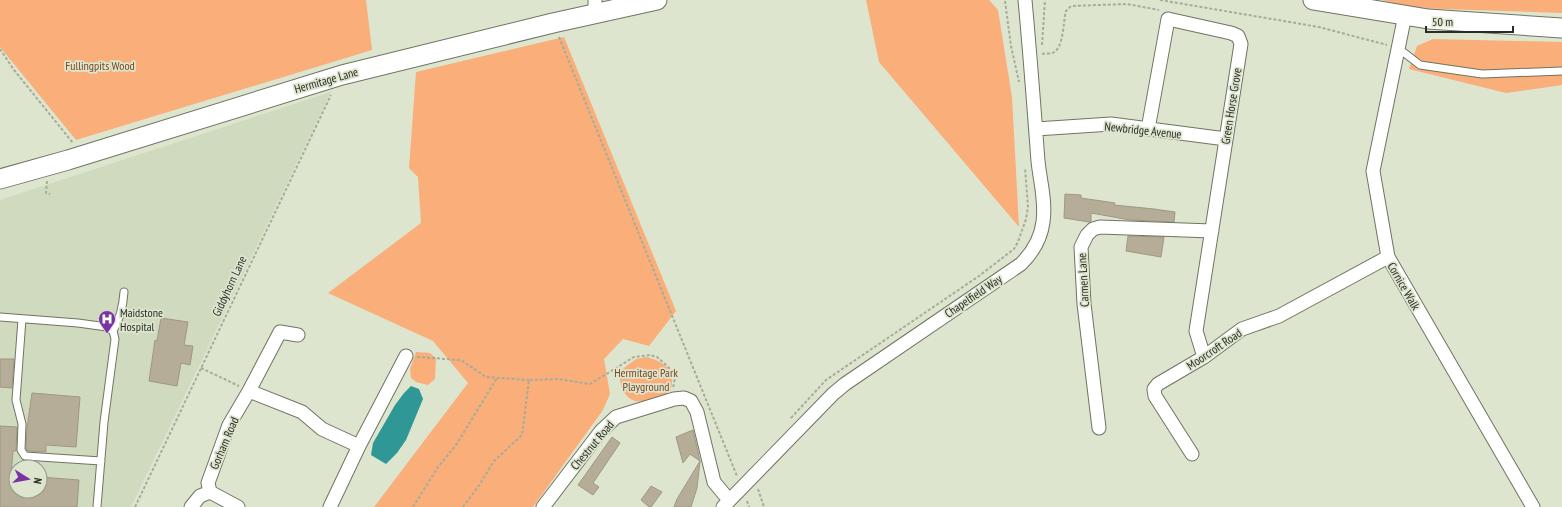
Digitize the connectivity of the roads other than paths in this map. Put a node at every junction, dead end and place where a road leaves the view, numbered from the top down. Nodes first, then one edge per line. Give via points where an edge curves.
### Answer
1 (657, 0) edge
2 (1025, 0) edge
3 (1313, 0) edge
4 (595, 7) edge
5 (1405, 15) junction
6 (1562, 28) edge
7 (1398, 48) junction
8 (1562, 71) edge
9 (1036, 129) junction
10 (1148, 129) junction
11 (1226, 139) junction
12 (0, 179) edge
13 (1212, 232) junction
14 (1388, 257) junction
15 (124, 292) dead end
16 (0, 317) edge
17 (22, 319) junction
18 (113, 331) junction
19 (298, 335) dead end
20 (406, 356) road end
21 (1204, 357) junction
22 (249, 391) junction
23 (1099, 428) dead end
24 (359, 446) junction
25 (1192, 454) dead end
26 (101, 461) junction
27 (210, 492) junction
28 (726, 504) edge
29 (97, 507) edge
30 (191, 507) edge
31 (238, 507) edge
32 (330, 507) edge
33 (543, 507) edge
34 (1533, 507) edge

1 - 4 main road, Hermitage Lane
2 - 9 street, Chapelfield Way
3 - 5 main road
4 - 12 main road, Hermitage Lane via 553,23 342,75 83,156
5 - 6 main road via 1428,19
5 - 7 street, Cornice Walk
7 - 8 lane via 1420,65 1482,74
7 - 14 street, Cornice Walk via 1373,170
9 - 10 street, Newbridge Avenue via 1111,124
9 - 28 street, Chapelfield Way via 1044,208 1040,235 1028,257 845,384
10 - 11 street, Newbridge Avenue
10 - 11 street, Green Horse Grove via 1168,19 1231,32 1238,36 1241,44
11 - 13 street, Green Horse Grove
13 - 21 street, Green Horse Grove via 1196,331
13 - 23 street, Carmen Lane via 1100,227 1087,235 1081,247 1084,304
14 - 21 street, Moorcroft Road via 1279,316 1242,329
14 - 34 street, Cornice Walk
15 - 18 lane via 118,322
16 - 17 lane
17 - 18 lane via 78,323 107,327
17 - 26 lane via 16,400 22,424 21,450 25,456
18 - 26 lane via 115,339
19 - 22 street, Gorham Road via 280,332
20 - 24 street
21 - 25 street, Moorcroft Road via 1158,384 1154,389 1155,396
22 - 24 street via 302,412 322,429
22 - 27 street, Gorham Road via 229,425 208,483
24 - 32 street
26 - 29 lane
27 - 30 street via 200,496
27 - 31 street
28 - 33 street, Chestnut Road via 714,482 695,406 684,398 616,417 602,431

